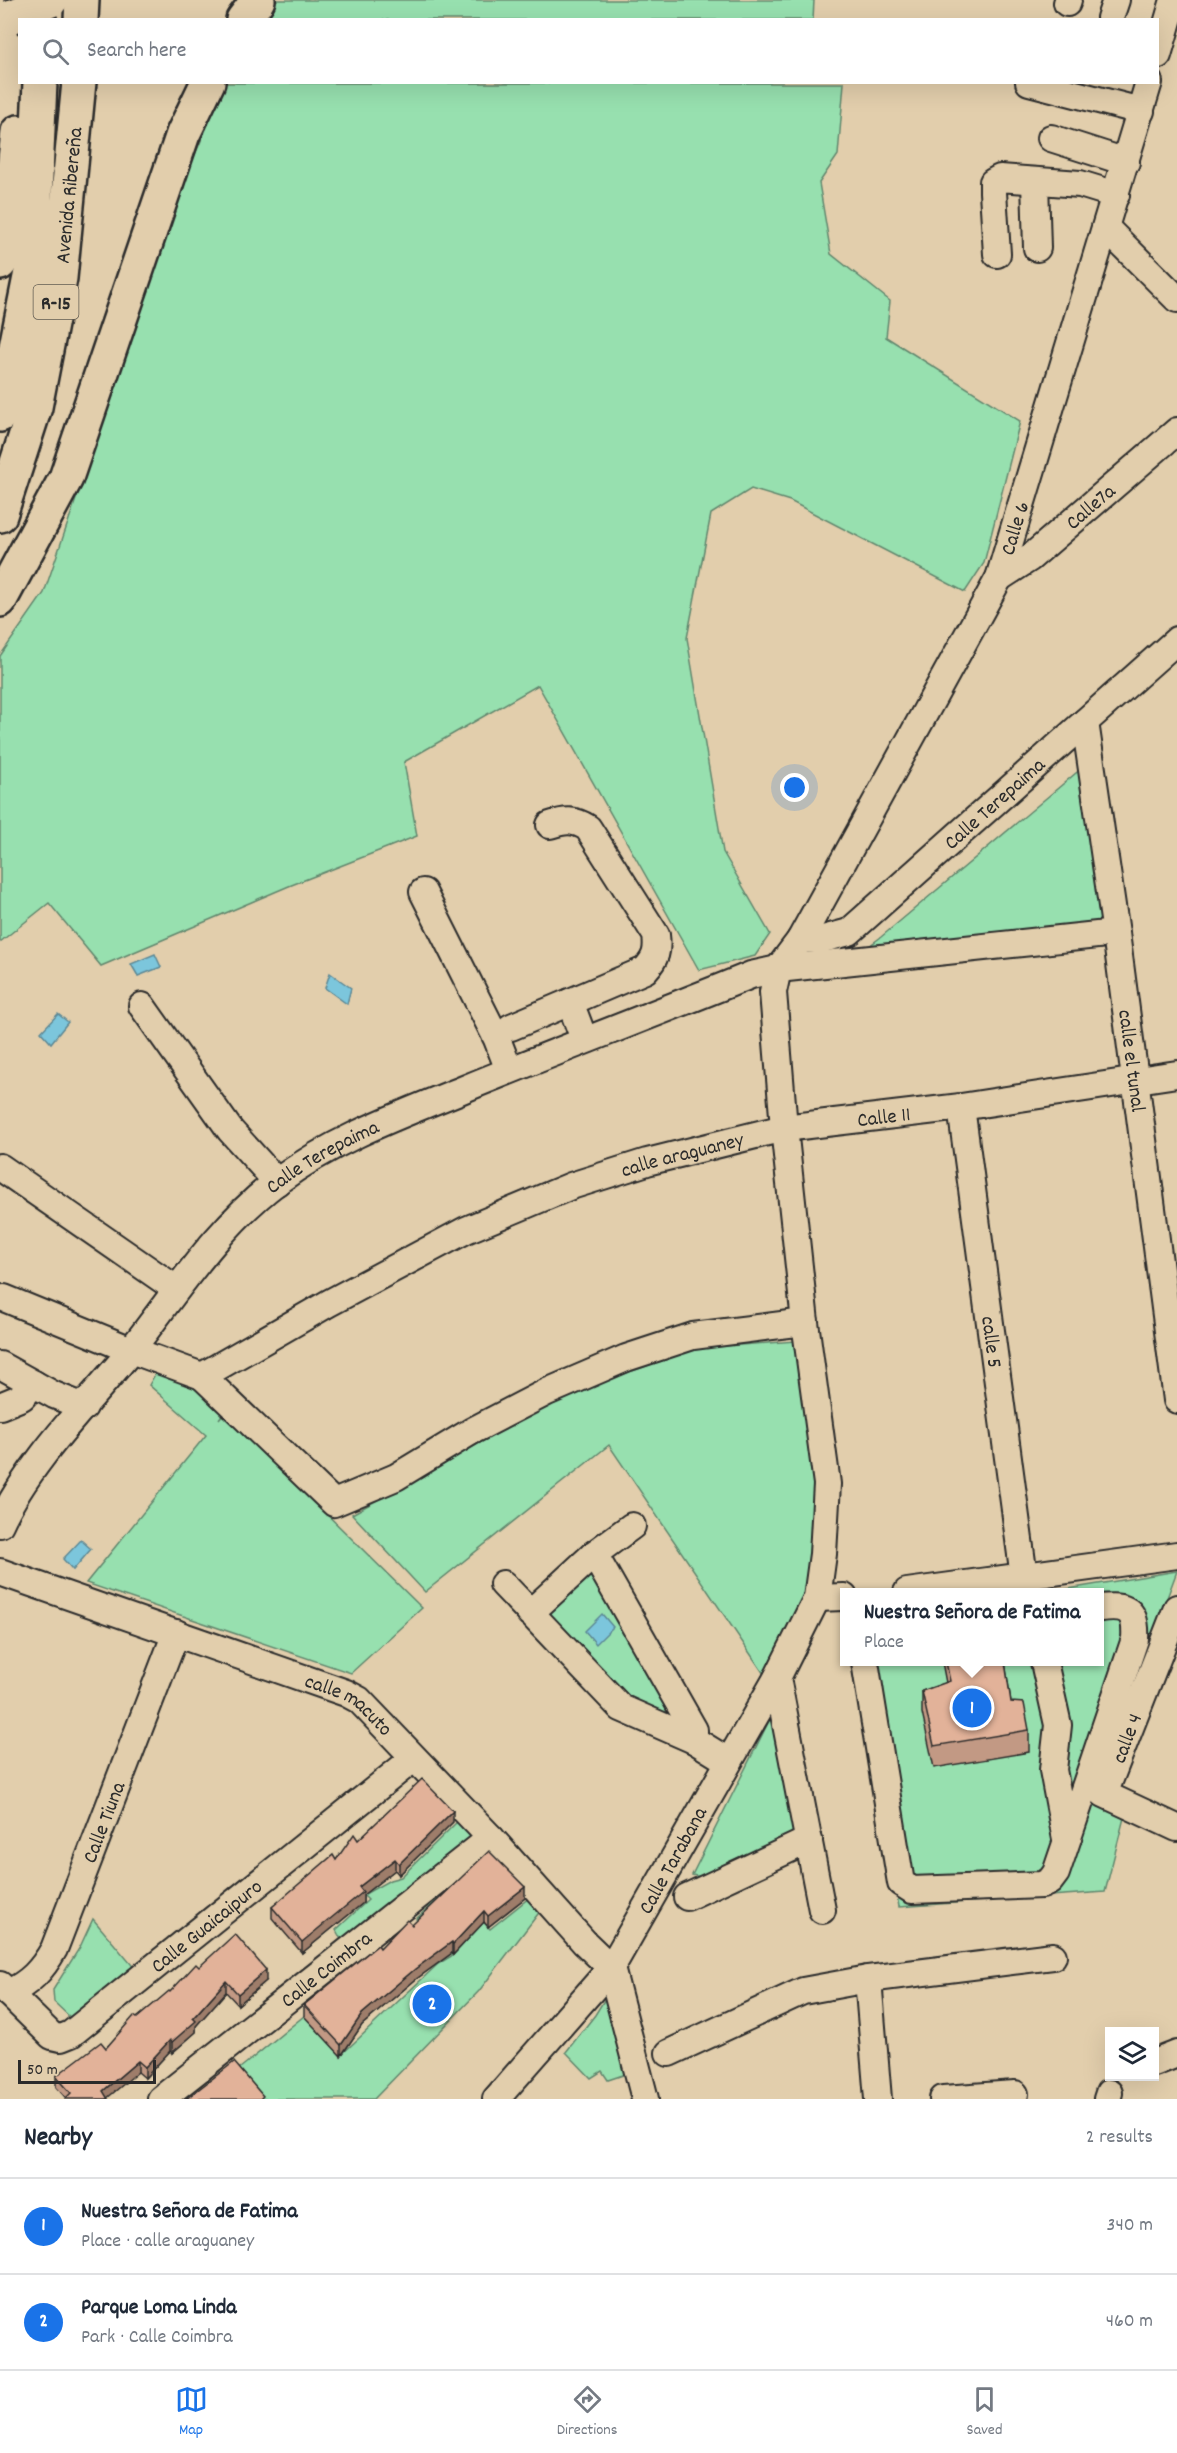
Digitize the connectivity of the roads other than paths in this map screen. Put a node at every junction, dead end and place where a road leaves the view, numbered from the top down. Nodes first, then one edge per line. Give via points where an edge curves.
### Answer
1 (43, 0) edge
2 (51, 0) edge
3 (82, 0) edge
4 (258, 0) edge
5 (1174, 0) edge
6 (18, 14) edge
7 (42, 18) edge
8 (81, 18) edge
9 (244, 18) edge
10 (1159, 52) edge
11 (23, 84) edge
12 (40, 84) edge
13 (80, 84) edge
14 (207, 84) edge
15 (1037, 84) edge
16 (1148, 84) edge
17 (1141, 111) junction
18 (1051, 138) dead end
19 (1126, 162) junction
20 (1035, 181) junction
21 (1116, 195) junction
22 (1106, 228) junction
23 (1037, 248) dead end
24 (997, 254) dead end
25 (0, 263) edge
26 (1177, 299) edge
27 (0, 415) edge
28 (1177, 431) edge
29 (0, 515) edge
30 (999, 578) junction
31 (0, 600) edge
32 (1177, 640) edge
33 (1085, 722) junction
34 (550, 825) dead end
35 (423, 892) dead end
36 (1116, 933) junction
37 (800, 940) junction
38 (778, 969) junction
39 (570, 1002) junction
40 (142, 1006) dead end
41 (511, 1027) dead end
42 (584, 1040) junction
43 (509, 1070) junction
44 (1177, 1074) edge
45 (1135, 1081) junction
46 (961, 1107) junction
47 (784, 1128) junction
48 (0, 1167) edge
49 (277, 1182) junction
50 (176, 1289) junction
51 (4, 1298) dead end
52 (804, 1322) junction
53 (131, 1350) junction
54 (0, 1365) edge
55 (202, 1376) junction
56 (34, 1384) junction
57 (1177, 1400) edge
58 (0, 1406) edge
59 (84, 1407) junction
60 (3, 1512) edge
61 (632, 1526) dead end
62 (594, 1554) junction
63 (1177, 1556) edge
64 (0, 1572) edge
65 (503, 1584) dead end
66 (1024, 1584) edge
67 (972, 1588) edge
68 (840, 1597) edge
69 (817, 1599) junction
70 (1104, 1608) edge
71 (1177, 1608) edge
72 (530, 1613) junction
73 (176, 1633) junction
74 (866, 1666) edge
75 (1045, 1666) edge
76 (777, 1678) junction
77 (694, 1740) junction
78 (413, 1759) junction
79 (728, 1761) junction
80 (1177, 1828) edge
81 (491, 1838) junction
82 (809, 1840) junction
83 (1066, 1842) junction
84 (687, 1898) dead end
85 (822, 1910) dead end
86 (1053, 1956) dead end
87 (611, 1968) junction
88 (868, 1979) junction
89 (4, 1989) edge
90 (669, 2053) dead end
91 (1177, 2054) edge
92 (1159, 2061) edge
93 (1015, 2094) dead end
94 (161, 2099) edge
95 (496, 2099) edge
96 (645, 2099) edge
97 (878, 2099) edge
98 (943, 2099) edge

1 - 7 main road
2 - 6 main road, bridge
3 - 8 main road
4 - 9 main road
5 - 10 street
11 - 25 main road via 7,233
12 - 27 main road, Avenida Ribereña / R-15 via 32,267
13 - 29 main road, Avenida Ribereña / R-15 via 60,278 35,407
14 - 31 main road via 183,134 66,478
15 - 17 street
16 - 17 street, Calle 6
17 - 19 street, Calle 6
18 - 19 street
19 - 21 street, Calle 6
20 - 21 street via 1080,184
20 - 23 street
20 - 24 street via 1000,178 993,182
21 - 22 street, Calle 6
22 - 26 street
22 - 30 street, Calle 6
28 - 30 street, Calle7a via 1030,558
30 - 37 street, Calle 6
32 - 33 street, Calle Terepaima
33 - 36 street, calle el tunal
33 - 37 street, Calle Terepaima via 849,932
34 - 39 street via 565,820 588,828 656,935 658,949 645,970
35 - 43 street
36 - 38 street, Calle Terepaima
36 - 45 street, calle el tunal
37 - 38 street
38 - 42 street, Calle Terepaima via 751,975
38 - 47 street via 772,992
39 - 41 street
39 - 42 street
40 - 49 street via 230,1130
42 - 43 street, Calle Terepaima
43 - 49 street, Calle Terepaima via 375,1125 319,1154
44 - 45 street, Calle 11
45 - 46 street, Calle 11
45 - 57 street, calle el tunal
46 - 47 street, Calle 11
46 - 66 street, calle 5
47 - 52 street
47 - 55 street, calle araguaney via 647,1162 571,1186 466,1230
48 - 50 street
49 - 50 street, Calle Terepaima via 238,1218
50 - 53 street, Calle Terepaima
51 - 53 street
52 - 55 street via 693,1336 626,1358 547,1392 472,1431 396,1478 334,1503
52 - 69 street via 827,1484
53 - 55 street
53 - 59 street, Calle Terepaima
54 - 56 street
56 - 58 street via 22,1397
56 - 59 street
59 - 60 street, Calle Terepaima
61 - 62 street
62 - 72 street
62 - 77 street via 693,1730
63 - 66 street
64 - 73 street, calle macuto
65 - 72 street
66 - 67 street
68 - 69 street
69 - 76 street, Calle Tarabana
70 - 83 street via 1119,1606 1130,1612 1136,1625 1135,1639
71 - 80 street, calle 4 via 1104,1794
72 - 77 street via 621,1707
73 - 78 street, calle macuto via 346,1693 359,1700
73 - 89 street, Calle Tiuna via 54,1949 36,1976 23,1986
74 - 83 street via 901,1883 905,1887 912,1890 1042,1885 1056,1873
75 - 83 street via 1058,1725 1053,1770
76 - 79 street, Calle Tarabana
76 - 82 street
77 - 79 street
78 - 81 street, calle macuto
78 - 89 street, Calle Guaicaipuro via 71,2034 52,2036
79 - 87 street, Calle Tarabana
81 - 87 street, calle macuto
81 - 94 street, Calle Coimbra
82 - 84 street
82 - 85 street
86 - 88 street
87 - 95 street, Calle Tarabana
87 - 96 street
88 - 90 street via 803,1991
88 - 97 street
91 - 92 street
93 - 98 street

